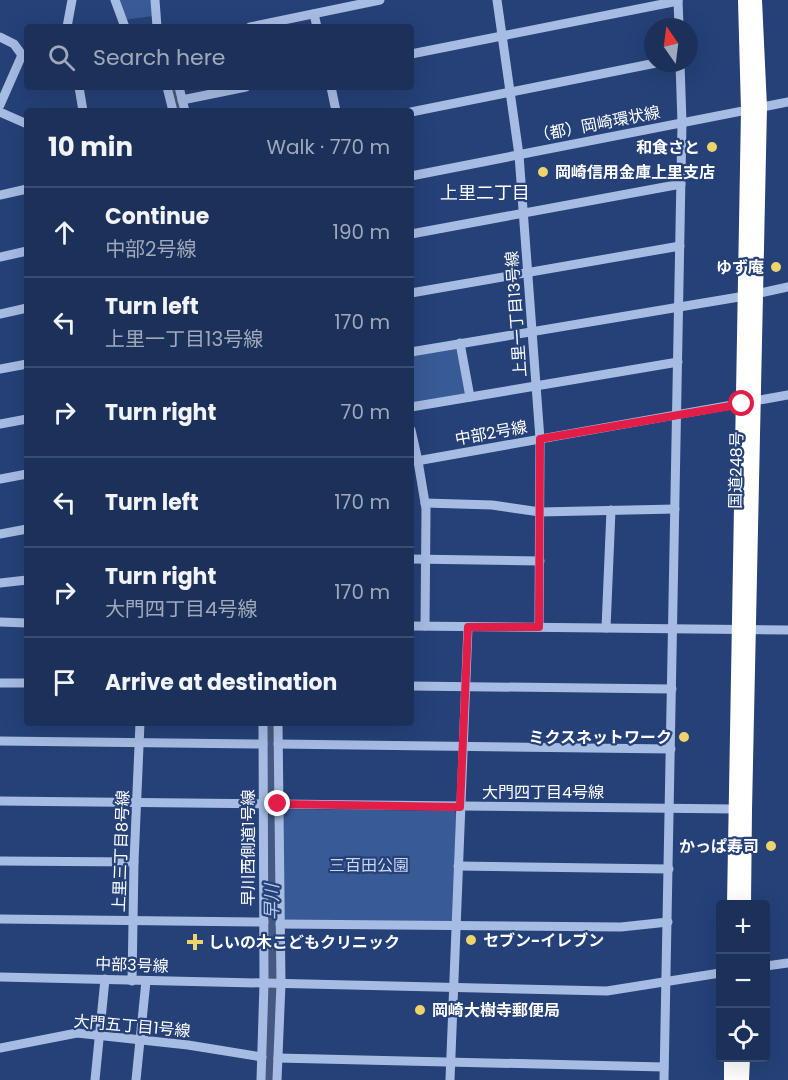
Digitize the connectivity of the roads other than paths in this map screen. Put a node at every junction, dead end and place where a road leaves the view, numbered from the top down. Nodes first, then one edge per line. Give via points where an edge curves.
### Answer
1 (72, 0) edge
2 (116, 0) edge
3 (155, 0) edge
4 (380, 0) edge
5 (496, 0) edge
6 (678, 0) edge
7 (745, 0) edge
8 (755, 0) edge
9 (314, 14) junction
10 (678, 18) edge
11 (68, 24) edge
12 (124, 24) edge
13 (156, 24) edge
14 (265, 24) edge
15 (316, 24) edge
16 (501, 36) junction
17 (0, 37) edge
18 (414, 53) edge
19 (24, 54) edge
20 (24, 57) edge
21 (644, 65) edge
22 (680, 72) edge
23 (80, 90) edge
24 (168, 90) edge
25 (180, 90) edge
26 (231, 90) edge
27 (332, 90) edge
28 (510, 92) junction
29 (182, 100) junction
30 (788, 102) edge
31 (0, 105) edge
32 (82, 108) edge
33 (172, 108) edge
34 (184, 108) edge
35 (335, 108) edge
36 (754, 109) junction
37 (414, 111) edge
38 (0, 112) edge
39 (24, 123) edge
40 (682, 123) junction
41 (519, 155) junction
42 (414, 175) edge
43 (681, 184) junction
44 (24, 190) edge
45 (0, 195) edge
46 (524, 213) junction
47 (414, 233) edge
48 (680, 246) junction
49 (24, 252) edge
50 (0, 256) edge
51 (528, 273) junction
52 (788, 287) edge
53 (414, 292) edge
54 (750, 295) junction
55 (679, 307) junction
56 (24, 309) edge
57 (0, 314) edge
58 (532, 332) junction
59 (460, 343) junction
60 (414, 351) edge
61 (678, 362) junction
62 (24, 365) edge
63 (0, 369) edge
64 (536, 386) junction
65 (788, 395) edge
66 (470, 398) junction
67 (748, 402) junction
68 (414, 407) edge
69 (677, 415) junction
70 (24, 420) edge
71 (0, 424) edge
72 (540, 439) junction
73 (415, 461) edge
74 (24, 475) edge
75 (0, 479) edge
76 (425, 503) junction
77 (675, 509) junction
78 (611, 510) junction
79 (540, 512) junction
80 (24, 530) edge
81 (0, 534) edge
82 (414, 560) edge
83 (425, 560) junction
84 (540, 561) junction
85 (24, 580) edge
86 (0, 583) edge
87 (0, 622) edge
88 (24, 623) edge
89 (414, 626) edge
90 (424, 626) junction
91 (468, 627) junction
92 (539, 627) junction
93 (606, 628) junction
94 (672, 629) junction
95 (744, 629) junction
96 (788, 630) edge
97 (0, 683) edge
98 (24, 683) edge
99 (414, 686) edge
100 (465, 687) junction
101 (672, 689) junction
102 (140, 726) edge
103 (263, 726) edge
104 (278, 726) edge
105 (0, 741) edge
106 (139, 743) junction
107 (263, 744) junction
108 (278, 744) junction
109 (463, 746) junction
110 (671, 749) junction
111 (0, 801) edge
112 (137, 803) junction
113 (263, 804) junction
114 (278, 804) junction
115 (460, 807) junction
116 (670, 808) junction
117 (735, 809) junction
118 (0, 861) edge
119 (134, 862) junction
120 (458, 866) junction
121 (669, 868) junction
122 (734, 900) edge
123 (744, 900) edge
124 (0, 919) edge
125 (134, 921) junction
126 (264, 922) junction
127 (668, 922) junction
128 (280, 924) junction
129 (456, 925) junction
130 (788, 963) edge
131 (770, 965) edge
132 (716, 974) edge
133 (0, 977) edge
134 (105, 979) junction
135 (132, 981) junction
136 (146, 981) junction
137 (666, 982) junction
138 (264, 983) junction
139 (281, 984) junction
140 (454, 987) junction
141 (100, 1036) junction
142 (141, 1039) junction
143 (0, 1048) edge
144 (262, 1057) junction
145 (278, 1058) junction
146 (451, 1062) junction
147 (731, 1062) edge
148 (743, 1062) edge
149 (664, 1066) junction
150 (95, 1080) edge
151 (136, 1080) edge
152 (261, 1080) edge
153 (277, 1080) edge
154 (450, 1080) edge
155 (664, 1080) edge
156 (731, 1080) edge
157 (742, 1080) edge

1 - 11 street
2 - 12 street
3 - 13 street
4 - 9 street
5 - 16 street, 上里一丁目13号線
6 - 10 street
6 - 16 street
7 - 36 highway, 国道248号
8 - 36 highway, 国道248号
9 - 14 street
9 - 15 street
16 - 18 street
16 - 28 street, 上里一丁目13号線
17 - 19 street
20 - 31 street
21 - 28 street
22 - 40 street
23 - 32 street
24 - 33 street
25 - 29 street
26 - 29 street
27 - 35 street
28 - 37 street
28 - 41 street, 上里一丁目13号線
29 - 34 street
30 - 36 street, （都）岡崎環状線
36 - 40 street, （都）岡崎環状線
36 - 54 highway, 国道248号
38 - 39 street
40 - 41 street, （都）岡崎環状線
40 - 43 street
41 - 42 street, （都）岡崎環状線
41 - 46 street, 上里一丁目13号線
43 - 46 street
43 - 48 street
44 - 45 street
46 - 47 street
46 - 51 street, 上里一丁目13号線
48 - 51 street
48 - 55 street
49 - 50 street
51 - 53 street
51 - 58 street, 上里一丁目13号線
52 - 54 street
54 - 55 street
54 - 67 highway, 国道248号
55 - 58 street
55 - 61 street
56 - 57 street
58 - 59 street
58 - 64 street, 上里一丁目13号線
59 - 60 street
59 - 66 street
61 - 64 street
61 - 69 street
62 - 63 street
64 - 66 street
64 - 72 street, 上里一丁目13号線
65 - 67 street, 中部2号線
66 - 68 street
67 - 69 street, 中部2号線
67 - 95 highway, 国道248号
69 - 72 street, 中部2号線
69 - 77 street
70 - 71 street
72 - 73 street, 中部2号線
72 - 79 street, 上里一丁目13号線
73 - 76 street
74 - 75 street
76 - 79 street via 492,505
76 - 83 street
77 - 78 street
77 - 94 street
78 - 79 street
78 - 93 street
79 - 84 street, 上里一丁目13号線
80 - 81 street
82 - 83 street
83 - 84 street
83 - 90 street
84 - 92 street, 上里一丁目13号線
85 - 86 street
87 - 88 street
89 - 90 street
90 - 91 street
91 - 92 street
91 - 100 street
92 - 93 street
93 - 94 street
94 - 95 street
94 - 101 street
95 - 96 street
95 - 117 highway, 国道248号
95 - 123 highway, 国道248号
97 - 98 street
99 - 100 street
100 - 101 street
100 - 109 street
101 - 110 street
102 - 106 street, 上里三丁目8号線
103 - 107 street, 早川西側道1号線
104 - 108 street
105 - 106 street
106 - 107 street
106 - 112 street, 上里三丁目8号線
107 - 113 street, 早川西側道1号線
108 - 109 street
108 - 114 street
109 - 110 street
109 - 115 street
110 - 116 street
111 - 112 street
112 - 113 street
112 - 119 street, 上里三丁目8号線
113 - 114 street, 大門四丁目4号線
113 - 126 street, 早川西側道1号線
114 - 115 street, 大門四丁目4号線
114 - 128 street
115 - 116 street, 大門四丁目4号線
115 - 120 street
116 - 117 street, 大門四丁目4号線
116 - 121 street
117 - 122 highway, 国道248号
118 - 119 street
119 - 125 street, 上里三丁目8号線
120 - 121 street
120 - 129 street
121 - 127 street
124 - 125 street
125 - 126 street
125 - 135 street, 上里三丁目8号線
126 - 138 street, 早川西側道1号線
127 - 129 street via 621,927
127 - 137 street
128 - 129 street
128 - 139 street
129 - 140 street
130 - 131 street
132 - 137 street, 中部3号線
133 - 134 street, 中部3号線
134 - 135 street, 中部3号線
134 - 141 street
135 - 136 street, 中部3号線
136 - 138 street, 中部3号線
136 - 142 street
137 - 140 street, 中部3号線 via 607,991
137 - 149 street
138 - 139 street, 中部3号線
138 - 144 street, 早川西側道1号線
139 - 140 street, 中部3号線
139 - 145 street
140 - 146 street
141 - 142 street, 大門五丁目1号線
141 - 143 street, 大門五丁目1号線 via 77,1033
141 - 150 street
142 - 144 street, 大門五丁目1号線
142 - 151 street
144 - 152 street, 早川西側道1号線
145 - 146 street
145 - 153 street
146 - 149 street
146 - 154 street
147 - 156 highway
148 - 157 highway
149 - 155 street

